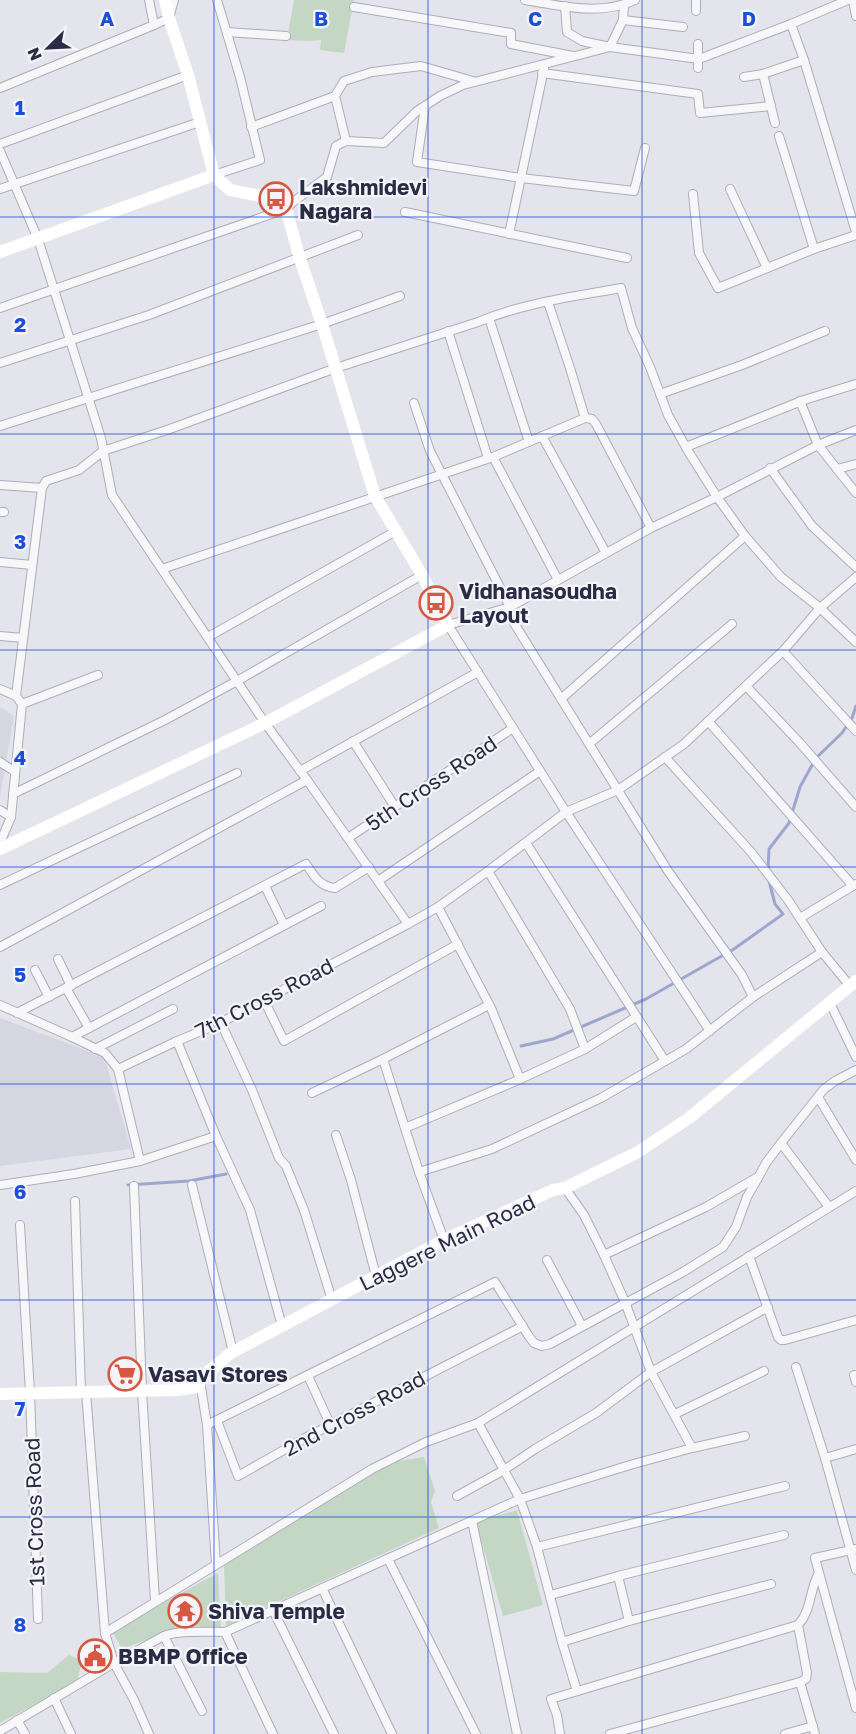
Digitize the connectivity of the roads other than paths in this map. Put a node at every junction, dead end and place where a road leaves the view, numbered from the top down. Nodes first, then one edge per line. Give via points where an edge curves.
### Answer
1 (149, 0) edge
2 (165, 0) edge
3 (174, 0) edge
4 (217, 0) edge
5 (525, 0) edge
6 (636, 0) edge
7 (696, 0) edge
8 (850, 0) edge
9 (624, 5) junction
10 (565, 6) junction
11 (354, 7) dead end
12 (696, 11) dead end
13 (856, 16) edge
14 (169, 18) junction
15 (623, 20) junction
16 (791, 24) junction
17 (154, 25) junction
18 (683, 27) dead end
19 (227, 32) junction
20 (286, 36) dead end
21 (698, 44) dead end
22 (610, 48) junction
23 (577, 56) junction
24 (804, 60) junction
25 (699, 63) junction
26 (543, 69) junction
27 (763, 74) junction
28 (188, 75) junction
29 (744, 77) dead end
30 (477, 82) junction
31 (0, 88) edge
32 (335, 96) junction
33 (425, 106) junction
34 (771, 106) junction
35 (200, 123) junction
36 (775, 123) dead end
37 (251, 127) junction
38 (778, 136) dead end
39 (346, 141) junction
40 (0, 144) edge
41 (645, 148) dead end
42 (0, 151) edge
43 (214, 175) junction
44 (521, 178) junction
45 (15, 184) junction
46 (0, 189) edge
47 (730, 189) dead end
48 (693, 194) dead end
49 (286, 209) junction
50 (405, 212) dead end
51 (856, 233) edge
52 (509, 234) junction
53 (357, 235) dead end
54 (38, 239) junction
55 (814, 249) junction
56 (0, 252) edge
57 (627, 258) dead end
58 (300, 259) junction
59 (766, 268) junction
60 (53, 289) junction
61 (400, 296) dead end
62 (548, 302) junction
63 (0, 309) edge
64 (489, 318) junction
65 (322, 324) junction
66 (448, 331) junction
67 (825, 331) dead end
68 (71, 341) junction
69 (0, 363) edge
70 (336, 368) junction
71 (856, 384) edge
72 (660, 394) junction
73 (89, 399) junction
74 (800, 401) junction
75 (414, 403) dead end
76 (585, 418) junction
77 (0, 426) edge
78 (856, 430) edge
79 (542, 436) junction
80 (529, 442) junction
81 (819, 445) junction
82 (686, 447) junction
83 (103, 451) junction
84 (490, 457) junction
85 (856, 464) edge
86 (770, 468) junction
87 (837, 469) junction
88 (441, 474) junction
89 (0, 485) edge
90 (42, 488) junction
91 (856, 493) edge
92 (375, 496) junction
93 (717, 496) junction
94 (651, 528) junction
95 (396, 531) junction
96 (745, 536) junction
97 (606, 553) junction
98 (0, 562) edge
99 (32, 565) junction
100 (856, 567) edge
101 (162, 569) junction
102 (422, 575) junction
103 (856, 577) edge
104 (558, 580) junction
105 (510, 607) junction
106 (820, 608) junction
107 (732, 624) dead end
108 (448, 625) junction
109 (0, 636) edge
110 (208, 637) junction
111 (23, 638) junction
112 (856, 642) edge
113 (783, 651) junction
114 (478, 672) junction
115 (98, 675) dead end
116 (237, 681) junction
117 (746, 686) junction
118 (0, 689) edge
119 (16, 696) junction
120 (561, 699) junction
121 (22, 704) junction
122 (708, 721) junction
123 (265, 723) junction
124 (513, 728) junction
125 (855, 730) edge
126 (353, 741) junction
127 (589, 744) junction
128 (665, 757) junction
129 (0, 762) edge
130 (14, 771) junction
131 (300, 771) junction
132 (540, 771) junction
133 (237, 773) dead end
134 (307, 780) junction
135 (618, 790) junction
136 (12, 794) junction
137 (395, 807) junction
138 (856, 807) edge
139 (0, 810) edge
140 (566, 812) junction
141 (11, 817) junction
142 (348, 838) junction
143 (0, 843) edge
144 (526, 843) junction
145 (0, 849) edge
146 (369, 867) junction
147 (488, 871) junction
148 (378, 881) junction
149 (0, 885) edge
150 (855, 885) edge
151 (265, 886) junction
152 (321, 906) dead end
153 (438, 907) junction
154 (800, 918) junction
155 (408, 924) junction
156 (284, 925) junction
157 (458, 944) junction
158 (0, 947) edge
159 (822, 952) junction
160 (58, 959) dead end
161 (35, 970) dead end
162 (853, 983) edge
163 (69, 987) junction
164 (49, 997) junction
165 (753, 997) junction
166 (264, 1000) junction
167 (830, 1003) junction
168 (0, 1005) edge
169 (489, 1005) junction
170 (173, 1009) dead end
171 (17, 1014) junction
172 (636, 1017) junction
173 (221, 1023) junction
174 (89, 1028) junction
175 (710, 1031) junction
176 (72, 1036) junction
177 (177, 1041) junction
178 (95, 1049) junction
179 (585, 1049) junction
180 (856, 1057) edge
181 (383, 1059) junction
182 (665, 1061) junction
183 (118, 1069) junction
184 (856, 1070) edge
185 (520, 1079) junction
186 (312, 1093) dead end
187 (818, 1097) junction
188 (405, 1128) junction
189 (336, 1135) dead end
190 (216, 1136) junction
191 (781, 1143) junction
192 (856, 1160) edge
193 (140, 1161) junction
194 (419, 1172) junction
195 (758, 1178) junction
196 (0, 1185) edge
197 (192, 1185) dead end
198 (134, 1186) dead end
199 (565, 1188) junction
200 (856, 1191) edge
201 (75, 1201) dead end
202 (829, 1207) junction
203 (20, 1225) dead end
204 (444, 1240) junction
205 (604, 1256) junction
206 (749, 1256) junction
207 (547, 1260) dead end
208 (376, 1276) junction
209 (332, 1300) junction
210 (625, 1302) junction
211 (768, 1307) junction
212 (856, 1320) edge
213 (282, 1326) junction
214 (524, 1326) junction
215 (582, 1326) junction
216 (635, 1327) junction
217 (233, 1352) junction
218 (796, 1367) dead end
219 (764, 1371) dead end
220 (651, 1372) junction
221 (308, 1376) junction
222 (200, 1381) junction
223 (142, 1390) junction
224 (84, 1392) junction
225 (30, 1393) junction
226 (0, 1394) edge
227 (675, 1414) junction
228 (217, 1421) junction
229 (330, 1424) junction
230 (478, 1424) junction
231 (207, 1425) junction
232 (745, 1436) dead end
233 (692, 1448) junction
234 (856, 1449) edge
235 (825, 1458) junction
236 (504, 1470) junction
237 (785, 1485) dead end
238 (457, 1496) dead end
239 (520, 1499) junction
240 (472, 1521) junction
241 (784, 1536) dead end
242 (537, 1548) junction
243 (853, 1550) edge
244 (388, 1559) junction
245 (216, 1564) junction
246 (856, 1570) edge
247 (819, 1573) junction
248 (618, 1576) junction
249 (771, 1584) dead end
250 (322, 1588) junction
251 (551, 1595) junction
252 (155, 1601) junction
253 (273, 1610) junction
254 (38, 1619) dead end
255 (629, 1621) junction
256 (798, 1625) junction
257 (225, 1632) junction
258 (105, 1633) junction
259 (164, 1636) junction
260 (562, 1642) junction
261 (114, 1664) junction
262 (800, 1682) junction
263 (577, 1691) junction
264 (54, 1698) junction
265 (856, 1708) edge
266 (202, 1711) dead end
267 (17, 1720) junction
268 (814, 1730) edge
269 (0, 1731) edge
270 (25, 1734) edge
271 (71, 1734) edge
272 (148, 1734) edge
273 (273, 1734) edge
274 (334, 1734) edge
275 (392, 1734) edge
276 (476, 1734) edge
277 (517, 1734) edge
278 (560, 1734) edge
279 (610, 1734) edge
280 (785, 1734) edge

1 - 17 street
2 - 14 street
3 - 14 street
4 - 19 street
5 - 10 street
6 - 9 street
7 - 12 street
8 - 13 street
8 - 16 street
9 - 10 street via 587,10
9 - 15 street
10 - 22 street via 567,32 582,41
11 - 23 street via 511,33 511,44
14 - 17 street
14 - 28 street
15 - 18 street
15 - 22 street
16 - 24 street
16 - 25 street
17 - 31 street
19 - 20 street
19 - 37 street
21 - 25 street
22 - 23 street
22 - 25 street
23 - 26 street
24 - 27 street
24 - 51 street
26 - 30 street
26 - 34 street via 698,94 700,113
26 - 44 street
27 - 29 street
27 - 34 street
28 - 35 street
28 - 40 street
30 - 32 street via 421,66 372,72 344,81
30 - 33 street
32 - 37 street
32 - 39 street
33 - 39 street via 384,142
33 - 44 street via 417,162
34 - 36 street
35 - 43 street
35 - 45 street
37 - 43 street via 260,160
38 - 55 street
39 - 49 street via 336,146 327,177
41 - 44 street via 634,191
42 - 45 street
43 - 49 street via 230,190 276,199
43 - 54 street
44 - 52 street
45 - 46 street
45 - 54 street
47 - 59 street
48 - 59 street via 699,253 718,288
49 - 58 street
49 - 60 street
50 - 52 street
51 - 55 street
52 - 57 street
53 - 58 street
54 - 56 street
54 - 60 street
55 - 59 street
58 - 65 street
58 - 68 street
60 - 63 street
60 - 68 street
61 - 65 street
62 - 64 street
62 - 72 street via 621,288 632,328
62 - 76 street
64 - 66 street
64 - 80 street
65 - 70 street
65 - 73 street
66 - 70 street
66 - 84 street
67 - 72 street
68 - 69 street
68 - 73 street
70 - 83 street
70 - 92 street
71 - 74 street
72 - 82 street
73 - 77 street
73 - 83 street
74 - 81 street
74 - 82 street
75 - 88 street
76 - 79 street
76 - 94 street via 596,424
78 - 81 street
79 - 80 street
79 - 97 street
80 - 84 street
81 - 86 street
81 - 87 street
82 - 93 street
83 - 90 street via 79,470 46,481
83 - 101 street via 112,495
84 - 88 street
84 - 104 street
85 - 87 street
86 - 93 street
86 - 100 street via 812,526
87 - 91 street
88 - 92 street
88 - 105 street
89 - 90 street
90 - 99 street
92 - 95 street
92 - 101 street
93 - 94 street
93 - 96 street
94 - 97 street
95 - 102 street
95 - 110 street
96 - 106 street via 781,577
96 - 120 street
97 - 104 street
98 - 99 street
99 - 111 street
101 - 110 street
102 - 108 street
102 - 116 street
103 - 106 street, 7th Cross Road
104 - 105 street
105 - 108 street
105 - 120 street via 509,615
106 - 112 street
106 - 113 street, 7th Cross Road
107 - 127 street
108 - 114 street
108 - 123 street
109 - 111 street
110 - 116 street
111 - 119 street
113 - 117 street, 7th Cross Road
113 - 125 street
114 - 124 street
114 - 126 street
115 - 121 street
116 - 123 street
116 - 136 street
117 - 122 street, 7th Cross Road
117 - 138 street
118 - 119 street
119 - 121 street
120 - 127 street
121 - 130 street
122 - 128 street, 7th Cross Road
122 - 150 street
123 - 131 street
123 - 145 street
124 - 132 street
124 - 137 street, 5th Cross Road
126 - 131 street
126 - 137 street
127 - 135 street
128 - 135 street, 7th Cross Road
128 - 154 street via 751,852
129 - 130 street
130 - 136 street
131 - 134 street
132 - 140 street
132 - 148 street
133 - 149 street
134 - 142 street
134 - 158 street
135 - 140 street, 7th Cross Road
135 - 165 street
136 - 141 street
137 - 142 street, 5th Cross Road
139 - 141 street
140 - 144 street, 7th Cross Road
140 - 175 street
141 - 143 street
142 - 146 street
144 - 147 street, 7th Cross Road
144 - 172 street
146 - 148 street
146 - 151 street via 335,888 319,883 306,864
147 - 153 street, 7th Cross Road
147 - 179 street via 570,1009
148 - 155 street
150 - 154 street
151 - 156 street
151 - 163 street
152 - 156 street
153 - 155 street, 7th Cross Road
153 - 157 street
154 - 159 street
155 - 166 street, 7th Cross Road
156 - 174 street
157 - 166 street via 284,1041
157 - 169 street
159 - 162 street
159 - 165 street
160 - 163 street
161 - 164 street
162 - 167 street, Laggere Main Road
163 - 164 street
163 - 174 street
164 - 171 street
165 - 175 street
166 - 173 street, 7th Cross Road
167 - 180 street
167 - 199 street, Laggere Main Road via 689,1118 638,1152
168 - 171 street
169 - 181 street
169 - 185 street
170 - 178 street
171 - 176 street
172 - 179 street
172 - 182 street
173 - 177 street, 7th Cross Road
173 - 209 street via 304,1210
174 - 176 street
175 - 182 street
176 - 178 street
177 - 183 street, 7th Cross Road
177 - 190 street
178 - 183 street via 105,1053
179 - 185 street
181 - 186 street
181 - 188 street
182 - 194 street via 602,1098 492,1149
183 - 193 street
184 - 187 street via 835,1081
185 - 188 street
187 - 191 street
187 - 192 street
188 - 194 street
189 - 208 street
190 - 193 street
190 - 213 street via 249,1210
191 - 195 street
191 - 202 street
193 - 196 street
194 - 204 street
195 - 205 street
195 - 210 street via 723,1247
197 - 217 street
198 - 223 street
199 - 204 street, Laggere Main Road
199 - 205 street via 584,1215
200 - 202 street
201 - 224 street
202 - 206 street
203 - 225 street, 1st Cross Road
204 - 208 street, Laggere Main Road
205 - 210 street
206 - 211 street
206 - 216 street
207 - 215 street
208 - 209 street, Laggere Main Road
209 - 213 street, Laggere Main Road
210 - 215 street
210 - 216 street
211 - 212 street via 781,1340
211 - 220 street
213 - 217 street, Laggere Main Road
214 - 215 street via 534,1342 542,1346
214 - 221 street via 495,1282
214 - 229 street, 2nd Cross Road
216 - 220 street
216 - 230 street
217 - 222 street, Laggere Main Road
218 - 235 street
219 - 227 street
220 - 227 street
220 - 236 street via 596,1413
221 - 228 street
221 - 229 street
222 - 223 street, Laggere Main Road via 197,1387
222 - 231 street
223 - 224 street, Laggere Main Road
223 - 252 street
224 - 225 street, Laggere Main Road
224 - 258 street
225 - 226 street, Laggere Main Road
225 - 254 street, 1st Cross Road
227 - 233 street
228 - 229 street, 2nd Cross Road via 238,1476
228 - 231 street
230 - 236 street
230 - 245 street via 398,1454
231 - 245 street
232 - 233 street
233 - 239 street
234 - 235 street
235 - 243 street
236 - 238 street
236 - 239 street
237 - 242 street
239 - 240 street
239 - 242 street
240 - 244 street
240 - 277 street
241 - 248 street
242 - 251 street
243 - 246 street
243 - 247 street via 815,1558
244 - 250 street
244 - 276 street
245 - 252 street
247 - 256 street via 807,1613
247 - 265 street
248 - 251 street
248 - 255 street
249 - 255 street
250 - 253 street
250 - 275 street
251 - 260 street
252 - 258 street
253 - 257 street
253 - 274 street
255 - 260 street
256 - 262 street via 807,1672 806,1679
256 - 263 street
257 - 259 street
257 - 273 street
258 - 261 street
259 - 261 street
259 - 266 street
260 - 263 street
261 - 264 street
261 - 272 street
262 - 268 street
262 - 279 street
263 - 278 street via 551,1699
264 - 267 street
264 - 271 street
267 - 269 street
267 - 270 street
268 - 280 street

